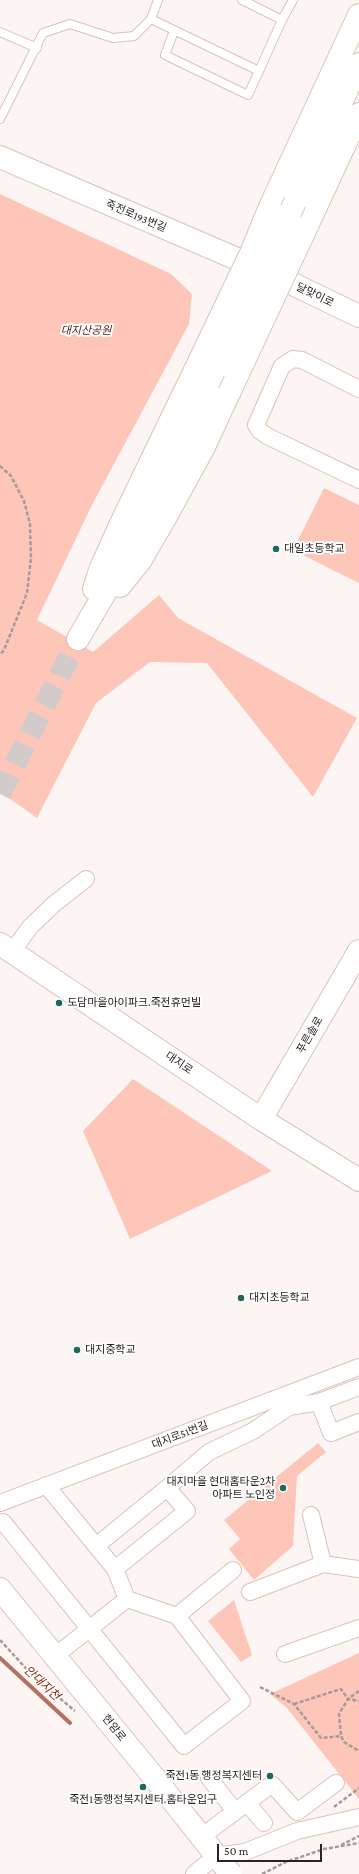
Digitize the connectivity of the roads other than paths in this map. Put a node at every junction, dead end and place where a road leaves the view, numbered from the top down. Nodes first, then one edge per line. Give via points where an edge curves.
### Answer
1 (158, 0) edge
2 (242, 0) edge
3 (293, 0) edge
4 (359, 16) edge
5 (151, 19) junction
6 (282, 20) junction
7 (174, 31) junction
8 (0, 32) edge
9 (37, 48) junction
10 (359, 64) edge
11 (259, 71) junction
12 (359, 114) edge
13 (0, 119) edge
14 (0, 157) edge
15 (272, 274) joint
16 (359, 316) edge
17 (208, 366) junction
18 (359, 389) edge
19 (359, 480) edge
20 (86, 879) dead end
21 (6, 948) edge
22 (359, 951) edge
23 (261, 1119) junction
24 (359, 1180) edge
25 (359, 1367) edge
26 (359, 1387) edge
27 (318, 1402) junction
28 (359, 1422) edge
29 (46, 1486) junction
30 (167, 1488) junction
31 (0, 1503) edge
32 (311, 1515) dead end
33 (3, 1522) dead end
34 (96, 1546) junction
35 (323, 1564) junction
36 (359, 1568) edge
37 (115, 1569) junction
38 (233, 1570) dead end
39 (0, 1589) edge
40 (250, 1592) dead end
41 (127, 1599) junction
42 (176, 1616) junction
43 (359, 1628) edge
44 (89, 1630) junction
45 (285, 1654) dead end
46 (55, 1656) junction
47 (209, 1778) dead end
48 (336, 1783) dead end
49 (241, 1807) junction
50 (359, 1817) edge
51 (264, 1823) dead end
52 (201, 1837) junction
53 (224, 1866) edge
54 (194, 1874) edge

1 - 5 lane
2 - 6 lane
3 - 6 lane
4 - 17 main road, bridge via 270,207
5 - 7 lane
5 - 9 lane via 134,36 113,38 70,24 43,33
6 - 11 lane
7 - 11 lane
7 - 11 lane via 165,54 248,95
8 - 9 lane
9 - 13 lane
10 - 17 main road, bridge
12 - 17 main road, bridge via 204,448 140,561 78,639 109,586 184,440
14 - 15 main road, 죽전로193번길
15 - 16 main road, 달맞이로
18 - 19 street via 302,360 293,359 282,366 256,425 267,436
20 - 21 street
21 - 23 main road, 대지로
22 - 23 main road, 푸른솔로
23 - 24 main road, 대지로
25 - 29 street, 대지로51번길
26 - 27 street
27 - 28 street via 331,1433
27 - 30 street via 289,1407 254,1431 209,1452
29 - 31 street, 대지로51번길
29 - 34 street
30 - 34 street
30 - 37 street via 187,1511
32 - 35 street
33 - 44 street
34 - 37 street
35 - 36 street
35 - 40 street
37 - 41 street
38 - 42 street
39 - 46 main road, 현암로
41 - 42 street
41 - 44 street
42 - 44 street via 242,1701 184,1746
43 - 45 street
44 - 46 street
46 - 52 main road, 현암로
47 - 49 street
48 - 49 street via 298,1812 272,1784
49 - 51 street
49 - 52 street
50 - 53 street via 298,1831 245,1852
52 - 53 main road, 현암로
53 - 54 street

